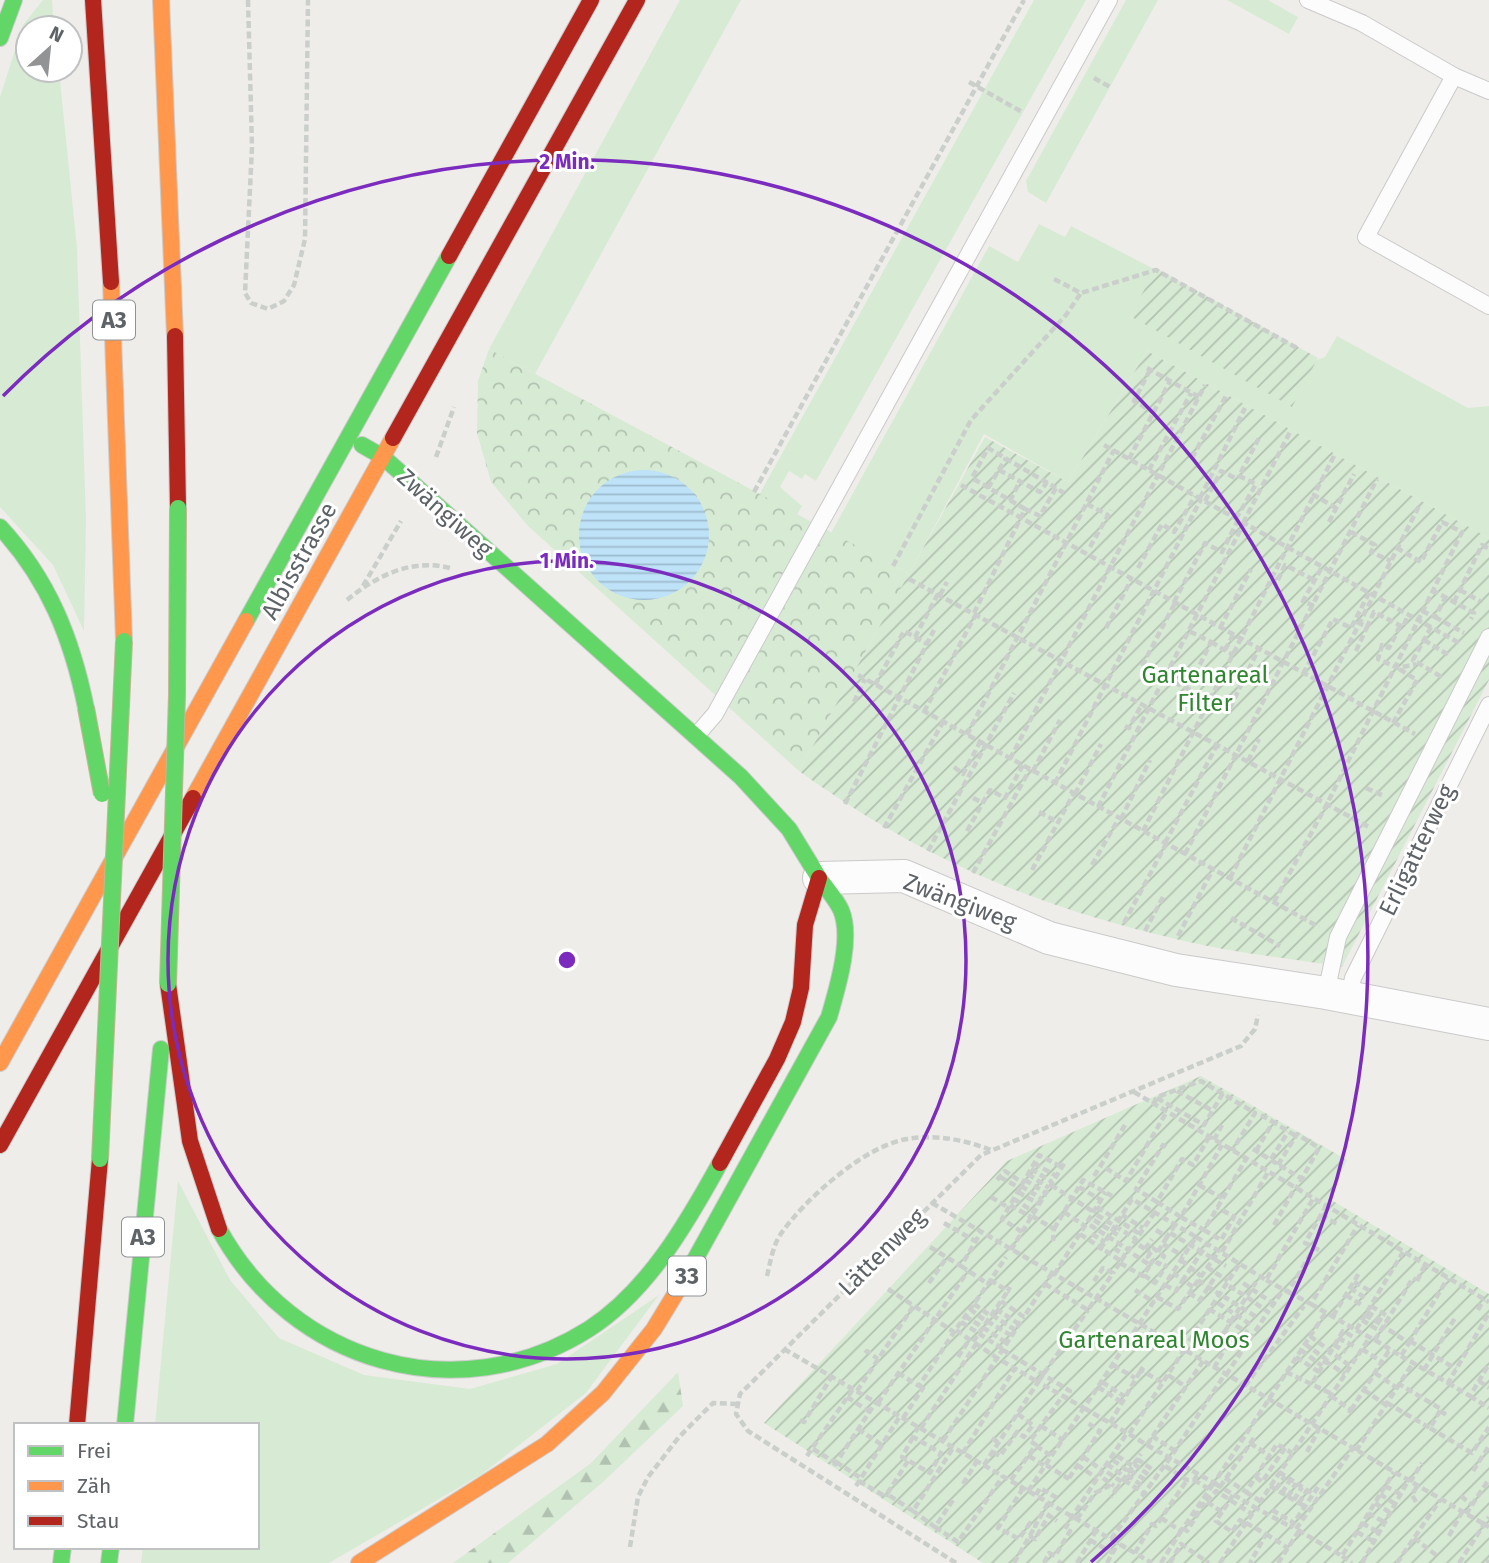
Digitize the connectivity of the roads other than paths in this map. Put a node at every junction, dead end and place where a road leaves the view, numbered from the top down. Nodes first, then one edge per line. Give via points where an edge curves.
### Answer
1 (15, 0) edge
2 (93, 0) edge
3 (161, 0) edge
4 (591, 0) edge
5 (637, 0) edge
6 (1109, 0) edge
7 (1308, 0) edge
8 (0, 38) edge
9 (1454, 76) junction
10 (1489, 91) edge
11 (1489, 306) edge
12 (348, 437) junction
13 (383, 457) junction
14 (0, 527) edge
15 (1489, 636) edge
16 (1489, 705) edge
17 (696, 736) junction
18 (116, 872) junction
19 (819, 878) junction
20 (168, 984) junction
21 (1338, 995) junction
22 (1489, 1024) edge
23 (0, 1063) edge
24 (0, 1144) edge
25 (77, 1423) edge
26 (125, 1423) edge
27 (359, 1563) edge

1 - 8 main road
2 - 18 main road, A3, bridge via 116,340 124,641
3 - 20 main road, A3, bridge via 174,261 178,508
4 - 12 main road, Albisstrasse
5 - 13 main road, Albisstrasse
6 - 17 lane via 715,714
7 - 9 lane via 1362,23
9 - 10 lane
9 - 11 lane via 1366,237
12 - 13 main road, Zwängiweg
12 - 23 main road, Albisstrasse
13 - 17 main road, Zwängiweg
13 - 24 main road, Albisstrasse
14 - 18 main road, bridge via 35,565 70,638
15 - 21 lane via 1338,937
16 - 21 lane, Erligatterweg via 1353,978
17 - 19 main road, Zwängiweg via 789,829
18 - 25 main road, A3, bridge via 100,1159
19 - 20 main road via 805,926 803,986 784,1044 698,1203 654,1266 617,1307 576,1336 515,1363 457,1373 399,1368 345,1351 279,1308 242,1268 221,1232 191,1149
19 - 21 street, Zwängiweg via 904,876 1049,938 1176,970
19 - 27 main road, 33 via 841,910 844,925 842,970 829,1017 654,1329 603,1393 547,1444
20 - 26 main road, A3
21 - 22 street, Zwängiweg

